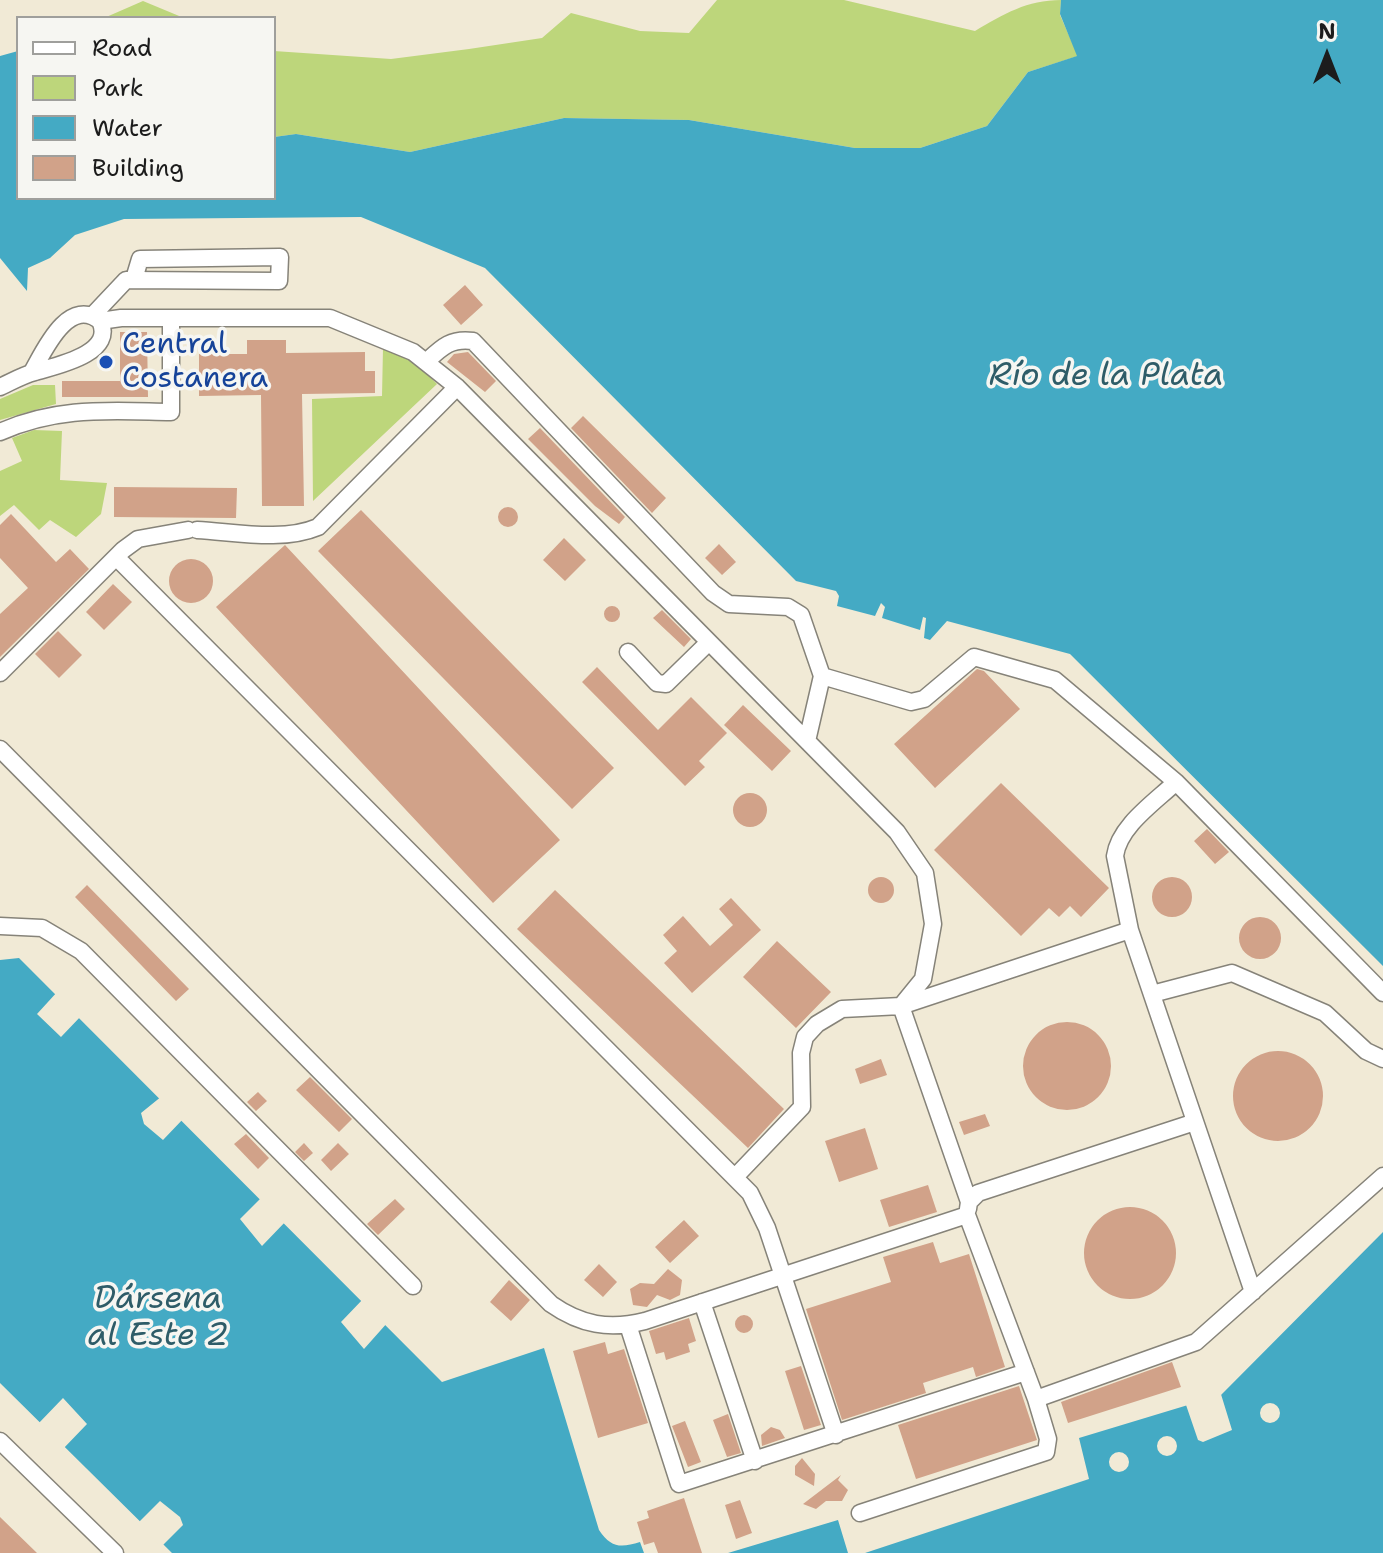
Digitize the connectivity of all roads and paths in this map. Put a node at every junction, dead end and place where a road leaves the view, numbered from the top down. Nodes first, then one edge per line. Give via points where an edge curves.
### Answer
1 (134, 279) junction
2 (96, 318) junction
3 (171, 318) junction
4 (427, 361) junction
5 (32, 372) junction
6 (0, 387) edge
7 (457, 387) junction
8 (0, 432) edge
9 (116, 557) junction
10 (709, 642) junction
11 (628, 652) dead end
12 (0, 673) edge
13 (822, 676) junction
14 (807, 741) junction
15 (0, 749) edge
16 (1176, 782) junction
17 (0, 926) edge
18 (1130, 930) junction
19 (1383, 993) edge
20 (1152, 994) junction
21 (901, 1006) junction
22 (1383, 1059) edge
23 (1195, 1122) junction
24 (736, 1176) junction
25 (1383, 1176) edge
26 (968, 1208) junction
27 (783, 1276) junction
28 (413, 1286) dead end
29 (1253, 1292) junction
30 (702, 1302) junction
31 (628, 1325) junction
32 (1026, 1372) junction
33 (1036, 1399) junction
34 (836, 1435) junction
35 (0, 1441) edge
36 (755, 1461) junction
37 (860, 1513) dead end
38 (115, 1553) edge

1 - 1 street via 279,281 280,257 140,259
1 - 2 street via 126,280
2 - 3 street
2 - 5 street via 70,318
2 - 5 street via 103,330 100,340 78,360
3 - 4 street via 330,318
3 - 8 street via 171,412 72,411 38,416
4 - 7 street
4 - 13 street via 443,345 473,341 713,593 729,604 788,607 801,615
5 - 6 street
7 - 9 street via 318,527 302,534 193,530 138,539
7 - 10 street
9 - 12 street
9 - 24 street
10 - 11 street via 666,684 657,683
10 - 14 street
13 - 14 street
13 - 16 street via 911,702 924,699 974,657 1041,674 1055,680
14 - 21 street via 897,832 925,873 933,924 923,979
15 - 31 street via 551,1304 575,1319 603,1327
16 - 18 street via 1117,843
16 - 19 street
17 - 28 street via 42,928 81,951
18 - 20 street
18 - 21 street
20 - 22 street via 1232,973 1325,1013 1366,1051
20 - 23 street
21 - 24 street via 842,1009 817,1024 805,1037 801,1053 802,1107
21 - 26 street
23 - 26 street via 978,1193
23 - 29 street
24 - 27 street via 750,1193
25 - 29 street
26 - 27 street
26 - 32 street
27 - 30 street
27 - 34 street
29 - 33 street via 1182,1349
30 - 31 street
30 - 36 street
31 - 36 street via 675,1480 685,1485
32 - 33 street
32 - 34 street
33 - 37 street via 1048,1439 1046,1452
34 - 36 street
35 - 38 street

